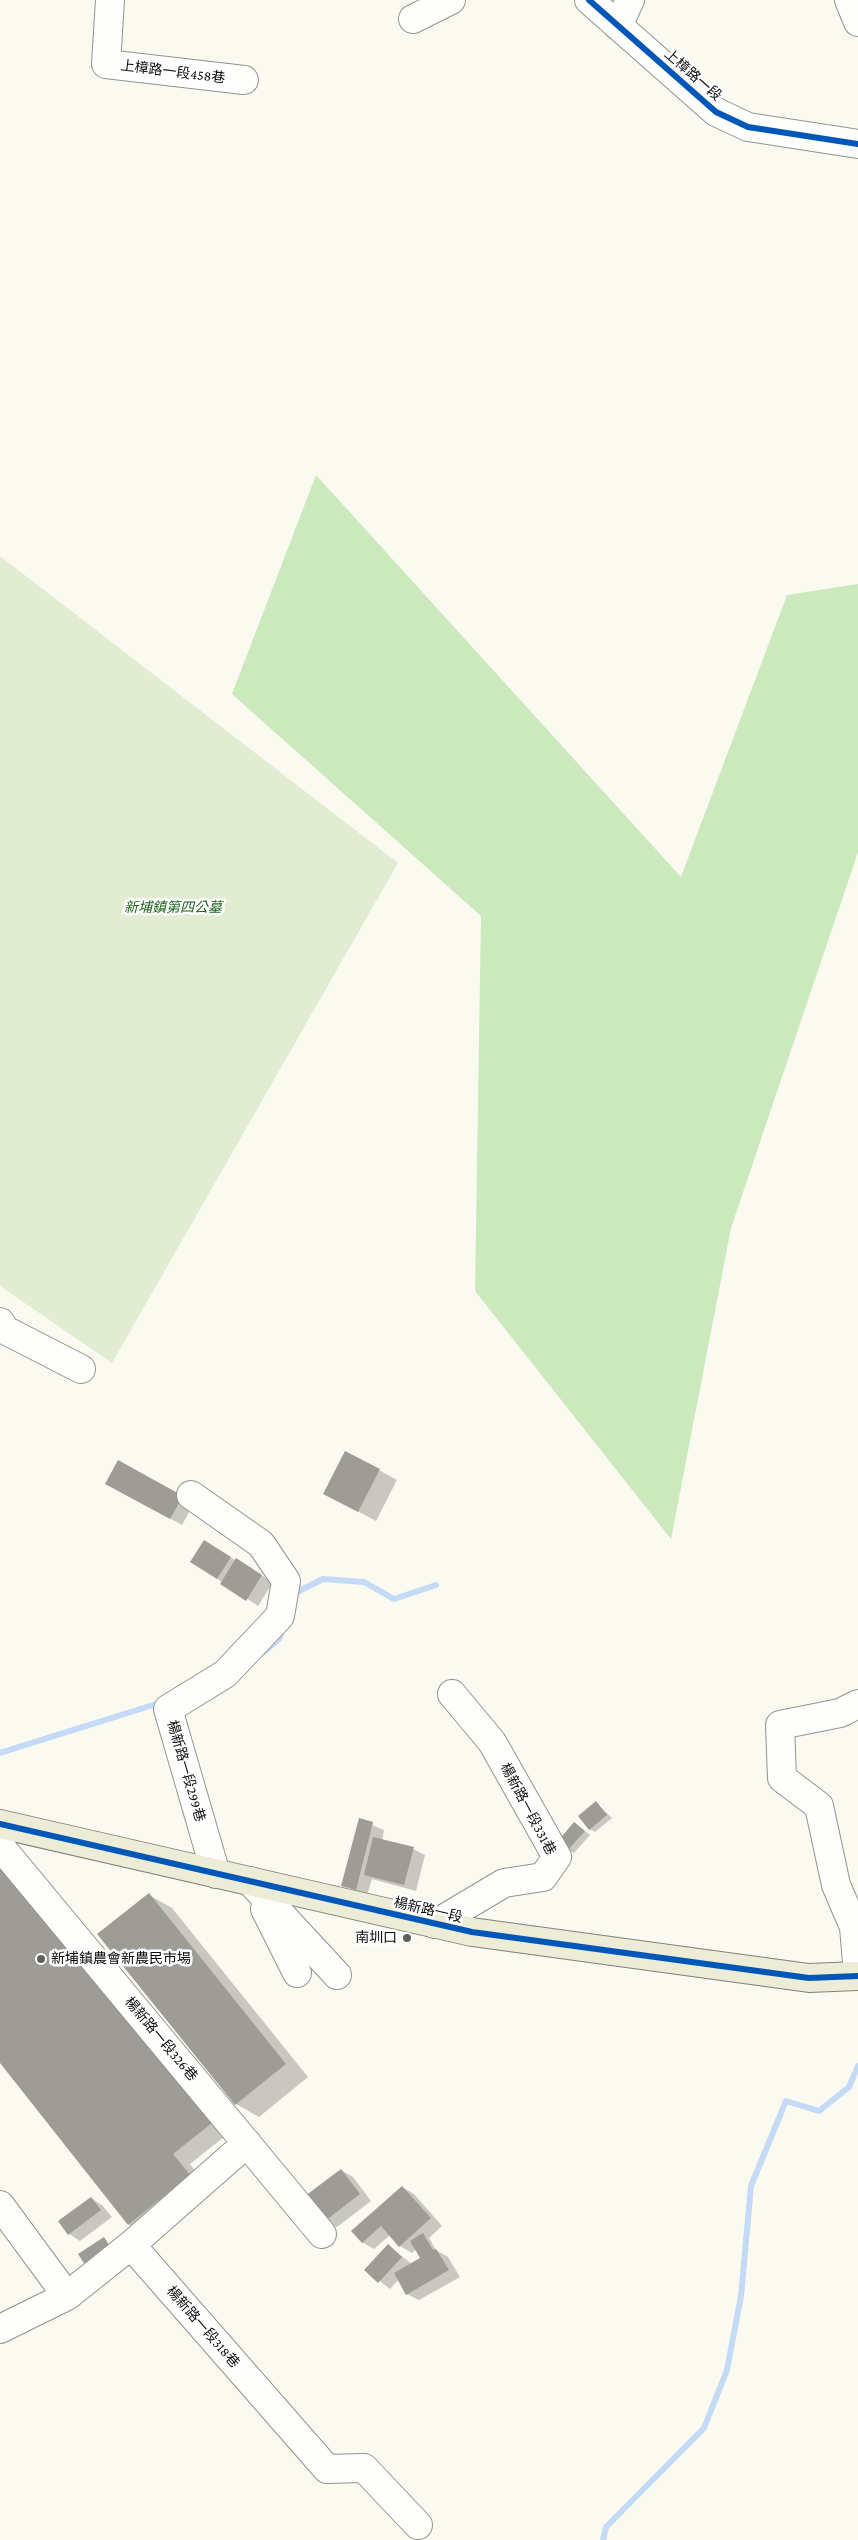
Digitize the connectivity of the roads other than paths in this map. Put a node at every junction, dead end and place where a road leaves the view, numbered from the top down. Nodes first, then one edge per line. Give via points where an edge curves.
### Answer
1 (110, 0) edge
2 (451, 0) edge
3 (589, 0) edge
4 (630, 0) edge
5 (849, 0) edge
6 (413, 19) dead end
7 (858, 22) edge
8 (618, 26) junction
9 (244, 80) dead end
10 (858, 144) edge
11 (0, 1322) edge
12 (81, 1369) dead end
13 (191, 1494) dead end
14 (452, 1694) dead end
15 (858, 1704) edge
16 (0, 1824) edge
17 (0, 1846) edge
18 (216, 1874) junction
19 (250, 1881) junction
20 (435, 1924) junction
21 (297, 1973) dead end
22 (337, 1975) dead end
23 (858, 1975) edge
24 (248, 2143) junction
25 (0, 2205) edge
26 (322, 2234) dead end
27 (131, 2245) junction
28 (67, 2296) junction
29 (0, 2329) edge
30 (418, 2525) dead end

1 - 9 street, 上樟路一段458巷 via 106,64
2 - 6 street
3 - 8 street, 上樟路一段
4 - 8 street
5 - 7 street
8 - 10 street, 上樟路一段 via 716,112 748,127
11 - 12 street via 5,1330
13 - 18 street, 楊新路一段299巷 via 261,1544 286,1581 280,1616 225,1674 168,1709
14 - 20 street, 楊新路一段331巷 via 492,1742 557,1857 543,1877 504,1883
15 - 23 street via 840,1713 780,1725 782,1778 819,1806 836,1885 854,1926
16 - 18 main road, 楊新路一段
17 - 24 street, 楊新路一段326巷
18 - 19 main road, 楊新路一段
19 - 20 main road, 楊新路一段
19 - 21 street
19 - 22 street
20 - 23 main road, 楊新路一段 via 472,1932 809,1978
24 - 26 street, 楊新路一段326巷
24 - 27 street
25 - 28 street
27 - 28 street
27 - 30 street, 楊新路一段318巷 via 327,2469 364,2468
28 - 29 street

